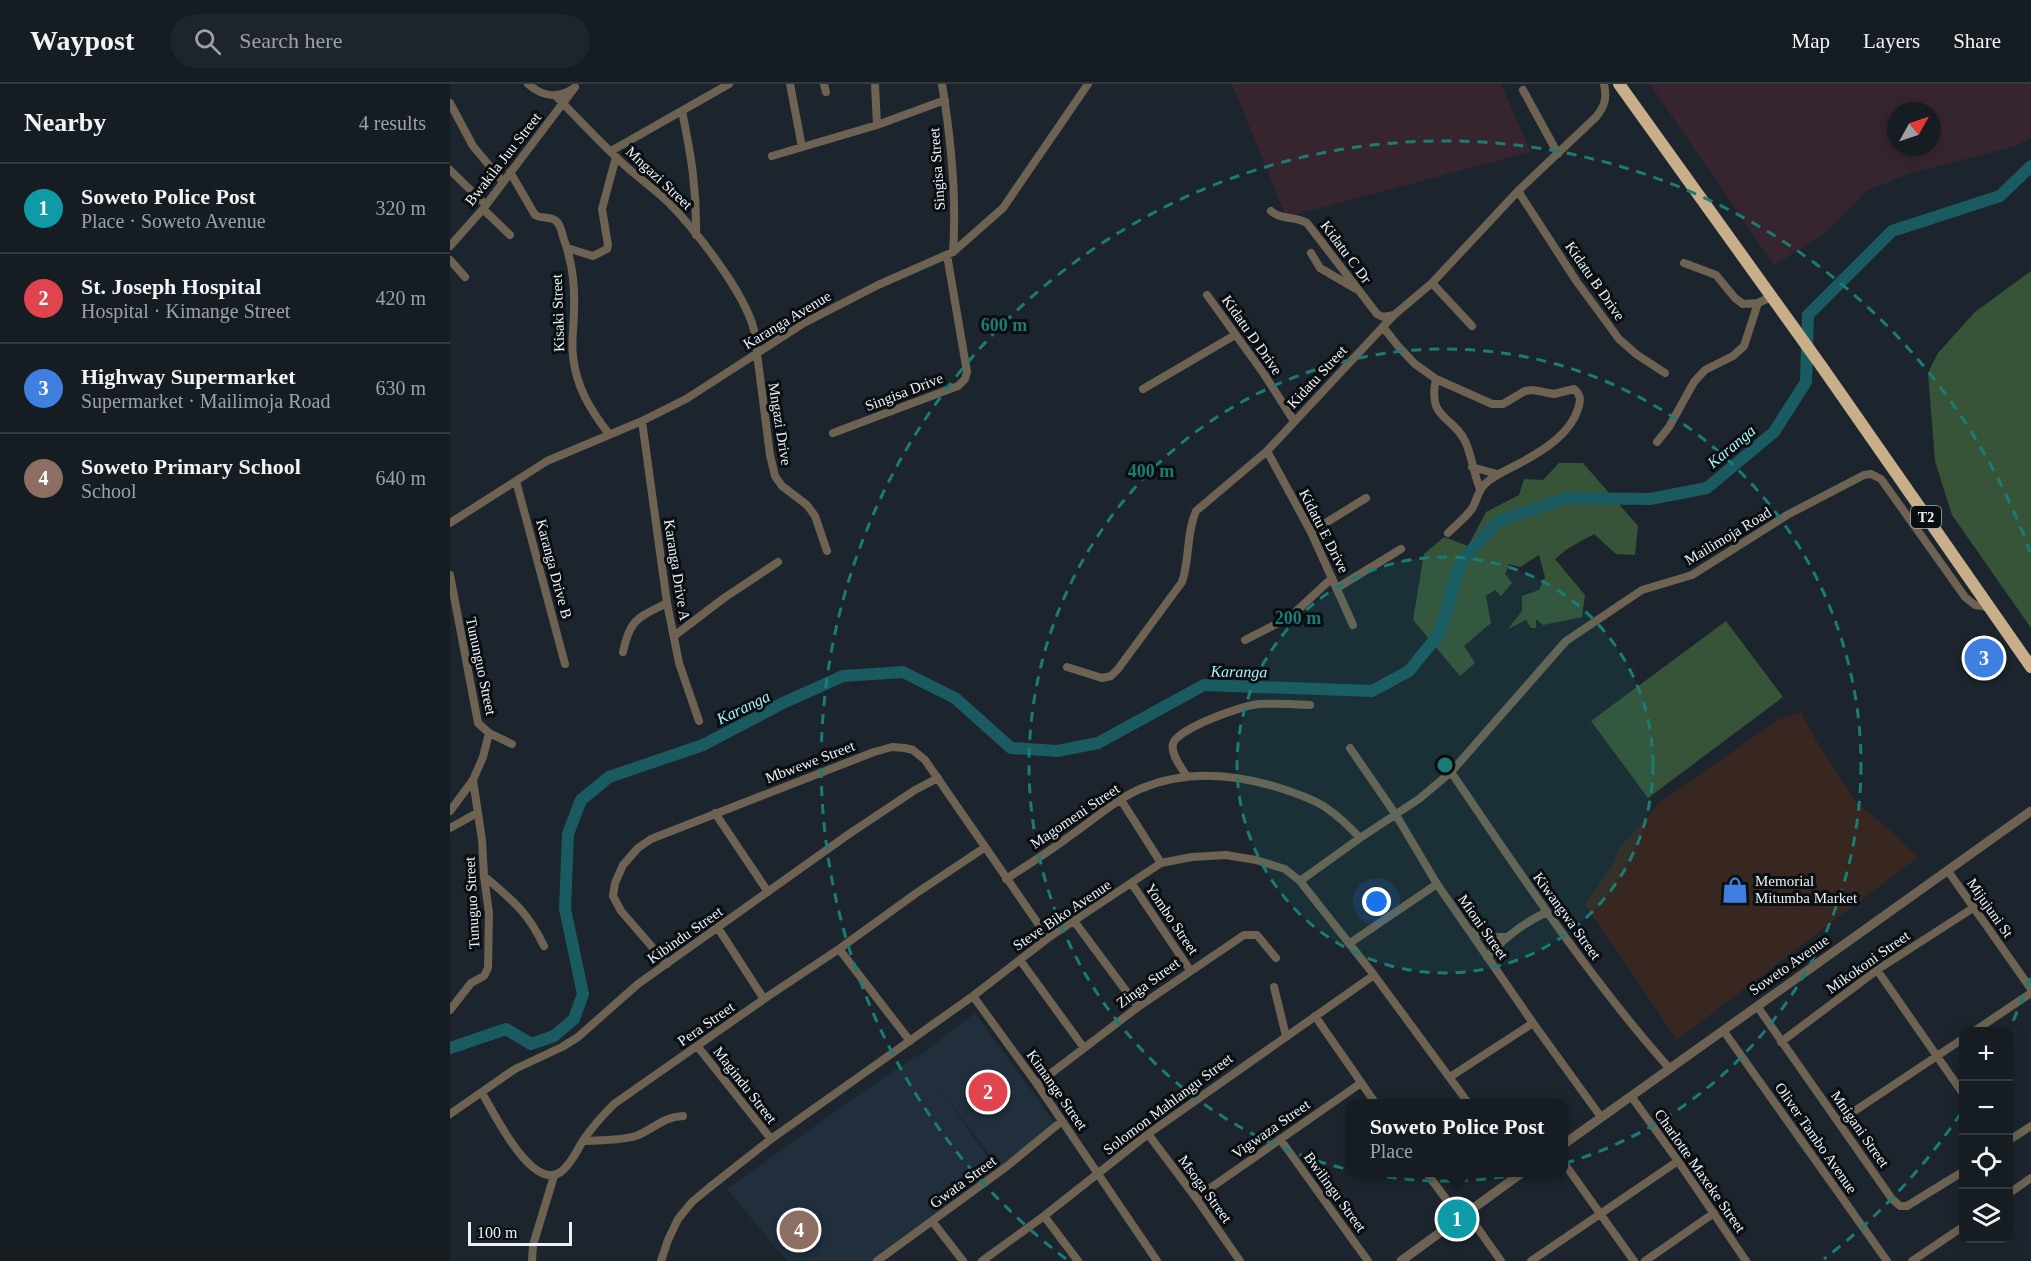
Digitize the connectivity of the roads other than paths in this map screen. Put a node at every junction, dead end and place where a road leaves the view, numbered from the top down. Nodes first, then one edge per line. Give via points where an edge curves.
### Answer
1 (528, 84) edge
2 (729, 84) edge
3 (790, 84) edge
4 (875, 84) edge
5 (942, 84) edge
6 (1088, 84) edge
7 (1604, 84) edge
8 (1619, 84) edge
9 (577, 86) edge
10 (1523, 90) dead end
11 (556, 96) junction
12 (945, 100) junction
13 (450, 103) edge
14 (564, 104) junction
15 (682, 111) junction
16 (878, 125) junction
17 (802, 147) junction
18 (613, 154) junction
19 (1558, 154) junction
20 (772, 156) dead end
21 (450, 170) edge
22 (510, 172) junction
23 (503, 182) junction
24 (1518, 191) junction
25 (484, 207) junction
26 (1271, 211) dead end
27 (510, 235) dead end
28 (696, 235) junction
29 (450, 246) edge
30 (567, 248) junction
31 (1311, 253) dead end
32 (950, 254) junction
33 (450, 260) edge
34 (1684, 263) dead end
35 (465, 277) dead end
36 (1432, 283) junction
37 (1360, 292) junction
38 (1207, 296) dead end
39 (1771, 297) junction
40 (1758, 303) junction
41 (1394, 315) junction
42 (1472, 326) dead end
43 (1383, 327) junction
44 (1235, 335) junction
45 (756, 354) junction
46 (1665, 374) dead end
47 (1436, 379) junction
48 (1143, 389) dead end
49 (642, 421) junction
50 (1294, 421) junction
51 (833, 433) dead end
52 (609, 434) junction
53 (1657, 442) dead end
54 (1267, 451) junction
55 (1472, 467) junction
56 (1497, 474) junction
57 (516, 481) junction
58 (1480, 489) junction
59 (1366, 498) dead end
60 (450, 523) edge
61 (1311, 532) junction
62 (1448, 533) dead end
63 (1401, 549) dead end
64 (827, 551) dead end
65 (778, 562) dead end
66 (450, 575) edge
67 (1332, 578) junction
68 (1337, 588) junction
69 (667, 603) junction
70 (1990, 607) junction
71 (1353, 625) dead end
72 (675, 636) junction
73 (1245, 640) dead end
74 (623, 652) dead end
75 (566, 664) dead end
76 (1067, 667) dead end
77 (2031, 667) edge
78 (1310, 705) dead end
79 (699, 721) dead end
80 (489, 733) junction
81 (512, 744) dead end
82 (1350, 748) dead end
83 (1451, 772) junction
84 (1187, 777) junction
85 (938, 778) junction
86 (473, 780) junction
87 (1121, 800) junction
88 (450, 811) edge
89 (2031, 811) edge
90 (477, 813) junction
91 (715, 813) junction
92 (1396, 815) junction
93 (450, 828) edge
94 (1360, 837) junction
95 (984, 848) junction
96 (1161, 863) junction
97 (1948, 871) junction
98 (484, 876) junction
99 (1006, 879) junction
100 (1300, 880) junction
101 (1132, 884) junction
102 (1437, 884) junction
103 (768, 892) junction
104 (1973, 908) junction
105 (1546, 912) junction
106 (1074, 921) junction
107 (718, 928) junction
108 (1469, 931) junction
109 (1506, 937) junction
110 (1048, 938) junction
111 (1350, 943) junction
112 (544, 946) dead end
113 (839, 949) junction
114 (1487, 957) junction
115 (1276, 958) dead end
116 (1020, 960) junction
117 (667, 964) junction
118 (1190, 970) junction
119 (1877, 970) junction
120 (1374, 975) junction
121 (1274, 987) dead end
122 (2031, 991) edge
123 (973, 996) junction
124 (764, 999) junction
125 (1138, 1006) junction
126 (1757, 1006) junction
127 (450, 1010) edge
128 (1316, 1016) junction
129 (1533, 1023) junction
130 (1980, 1027) edge
131 (1723, 1030) junction
132 (1286, 1036) junction
133 (910, 1041) junction
134 (1959, 1041) edge
135 (1781, 1042) junction
136 (698, 1047) junction
137 (1084, 1048) junction
138 (1938, 1056) junction
139 (1670, 1069) junction
140 (1450, 1077) junction
141 (1361, 1083) junction
142 (1037, 1084) junction
143 (1959, 1088) edge
144 (482, 1093) junction
145 (1631, 1096) junction
146 (1372, 1099) edge
147 (1465, 1099) edge
148 (450, 1114) edge
149 (683, 1116) dead end
150 (1601, 1117) junction
151 (1062, 1121) junction
152 (1838, 1122) junction
153 (2031, 1126) edge
154 (1148, 1134) junction
155 (2013, 1137) edge
156 (771, 1139) junction
157 (1280, 1139) junction
158 (1568, 1140) edge
159 (583, 1141) junction
160 (1678, 1161) junction
161 (1568, 1170) edge
162 (1098, 1174) junction
163 (1959, 1174) edge
164 (554, 1176) junction
165 (1429, 1177) edge
166 (1515, 1177) edge
167 (2031, 1178) edge
168 (2013, 1191) edge
169 (1196, 1198) junction
170 (1714, 1213) junction
171 (1601, 1214) junction
172 (1044, 1216) junction
173 (1463, 1216) junction
174 (932, 1221) junction
175 (1959, 1229) edge
176 (532, 1261) edge
177 (661, 1261) edge
178 (877, 1261) edge
179 (963, 1261) edge
180 (982, 1261) edge
181 (1078, 1261) edge
182 (1157, 1261) edge
183 (1240, 1261) edge
184 (1368, 1261) edge
185 (1401, 1261) edge
186 (1501, 1261) edge
187 (1531, 1261) edge
188 (1634, 1261) edge
189 (1645, 1261) edge
190 (1746, 1261) edge
191 (1887, 1261) edge
192 (1912, 1261) edge

1 - 11 street via 545,95
2 - 15 street
3 - 17 street
4 - 16 street
5 - 12 street, Singisa Street
6 - 32 street, Karanga Avenue via 1002,208
7 - 19 street, Kidatu Street via 1604,107
8 - 39 highway, T2
9 - 11 street
9 - 14 street, Bwakila Juu Street
10 - 19 street
11 - 14 street, Mngazi Street
12 - 16 street
12 - 32 street, Singisa Street via 954,197 955,228
13 - 23 street via 473,146
14 - 18 street, Mngazi Street
14 - 22 street, Bwakila Juu Street
15 - 18 street
15 - 28 street via 694,173
16 - 17 street
17 - 20 street
18 - 28 street, Mngazi Street via 665,200
18 - 30 street via 602,209 607,249 593,256
19 - 24 street, Kidatu Street
21 - 25 street
22 - 23 street, Bwakila Juu Street
22 - 30 street, Kisaki Street via 535,215 558,222
23 - 25 street, Bwakila Juu Street
24 - 36 street, Kidatu Street
24 - 46 street, Kidatu B Drive via 1576,282 1620,339
25 - 27 street
25 - 29 street, Bwakila Juu Street
26 - 37 street, Kidatu C Dr via 1282,218 1307,223
28 - 45 street, Mngazi Street via 741,297 750,315
30 - 52 street, Kisaki Street via 574,285 573,357 584,398
31 - 37 street via 1320,268
32 - 45 street, Karanga Avenue via 804,323
32 - 51 street, Singisa Drive via 965,379 958,386
33 - 35 street
34 - 40 street via 1716,275 1743,304
36 - 41 street, Kidatu Street
36 - 42 street
37 - 41 street, Kidatu C Dr via 1377,314
38 - 44 street, Kidatu D Drive
39 - 40 street
39 - 70 highway, T2
40 - 53 street via 1744,346 1705,370 1694,382
41 - 43 street, Kidatu Street
43 - 47 street via 1407,357
43 - 50 street, Kidatu Street
44 - 48 street
44 - 50 street, Kidatu D Drive
45 - 49 street, Karanga Avenue via 686,399
45 - 64 street, Mngazi Drive via 775,476 807,504
47 - 55 street via 1434,404 1465,442
47 - 56 street via 1492,404 1503,404 1533,390 1554,394 1574,389 1579,394 1577,412 1556,440
49 - 52 street, Karanga Avenue
49 - 69 street, Karanga Drive A
50 - 54 street, Kidatu Street
52 - 57 street, Karanga Avenue via 547,461
54 - 61 street, Kidatu E Drive
54 - 76 street, Kidatu Street via 1196,511 1190,524 1187,569 1182,582 1118,669 1102,678
55 - 56 street
55 - 58 street
56 - 58 street
57 - 60 street, Karanga Avenue
57 - 75 street, Karanga Drive B
58 - 62 street via 1472,509
59 - 61 street
61 - 67 street, Kidatu E Drive
63 - 68 street
65 - 72 street
66 - 80 street, Tununguo Street via 476,718
67 - 68 street, Kidatu E Drive
67 - 73 street via 1290,617
68 - 71 street, Kidatu E Drive
69 - 72 street, Karanga Drive A
69 - 74 street via 635,621
70 - 77 highway, T2
70 - 83 street, Mailimoja Road via 1975,605 1965,597 1881,479 1864,475 1787,515 1692,575 1642,590 1566,641
72 - 79 street, Karanga Drive A via 679,663
78 - 84 street via 1246,706 1177,736 1172,748
80 - 81 street, Tununguo Street
80 - 86 street
82 - 92 street, Mioni Street
83 - 92 street, Mailimoja Road
83 - 105 street, Kiwangwa Street
84 - 87 street, Magomeni Street via 1139,789
84 - 94 street, Magomeni Street via 1231,776 1295,793 1325,807
85 - 91 street, Mbwewe Street via 913,750 892,747
85 - 95 street, Mbwewe Street
85 - 103 street, Kibindu Street via 849,834
86 - 88 street
86 - 90 street, Tunuguo Street
87 - 96 street
87 - 99 street, Magomeni Street
89 - 97 street, Soweto Avenue
90 - 93 street
90 - 98 street, Tunuguo Street
91 - 103 street
91 - 117 street, Mbwewe Street via 644,843 623,865 615,883 613,896 621,911
92 - 94 street, Mailimoja Road
92 - 102 street, Mioni Street
94 - 100 street, Mailimoja Road
95 - 99 street, Mbwewe Street
95 - 113 street, Pera Street
96 - 100 street, Steve Biko Avenue via 1226,855 1285,869
96 - 101 street, Steve Biko Avenue
97 - 104 street, Mijujuni St
97 - 126 street, Soweto Avenue
98 - 112 street via 521,908
98 - 127 street, Tunuguo Street via 489,913 488,968 484,976 471,982
99 - 110 street, Mbwewe Street
100 - 111 street, Steve Biko Avenue
101 - 106 street, Steve Biko Avenue
101 - 118 street, Yombo Street
102 - 108 street, Mioni Street
102 - 111 street
103 - 107 street, Kibindu Street
104 - 119 street, Mikokoni Street
104 - 122 street, Mijujuni St
105 - 109 street
105 - 139 street, Kiwangwa Street via 1619,1010
106 - 110 street, Steve Biko Avenue
106 - 125 street
107 - 117 street, Kibindu Street
107 - 124 street
108 - 109 street
108 - 114 street, Mioni Street
109 - 114 street
110 - 116 street, Steve Biko Avenue
111 - 120 street, Steve Biko Avenue
113 - 124 street, Pera Street
113 - 133 street
114 - 129 street, Mioni Street
115 - 118 street, Zinga Street via 1257,935 1251,934
116 - 123 street, Steve Biko Avenue
116 - 137 street
117 - 144 street, Kibindu Street via 578,1037 515,1069
118 - 125 street, Zinga Street
119 - 135 street, Mikokoni Street
119 - 138 street
120 - 128 street, Solomon Mahlangu Street
120 - 140 street, Steve Biko Avenue
121 - 132 street
122 - 130 street
123 - 133 street, Steve Biko Avenue
123 - 142 street, Kimange Street
124 - 136 street, Pera Street
125 - 137 street, Zinga Street
126 - 131 street, Soweto Avenue
126 - 135 street, Mnigani Street
128 - 132 street, Solomon Mahlangu Street
128 - 141 street
129 - 140 street
129 - 150 street, Mioni Street
131 - 139 street, Soweto Avenue
131 - 191 street, Oliver Tambo Avenue
132 - 154 street, Solomon Mahlangu Street
133 - 156 street, Steve Biko Avenue
134 - 138 street
135 - 152 street, Mnigani Street
136 - 156 street, Magindu Street
136 - 159 street, Pera Street via 614,1104
137 - 142 street, Zinga Street
138 - 143 street
138 - 152 street
139 - 145 street, Soweto Avenue
140 - 147 street, Steve Biko Avenue
141 - 146 street
141 - 157 street, Vigwaza Street
142 - 151 street, Kimange Street
144 - 148 street, Kibindu Street
144 - 164 street via 519,1154 542,1173
145 - 150 street, Soweto Avenue
145 - 160 street, Charlotte Maxeke Street
149 - 159 street via 666,1118 636,1136
150 - 158 street, Soweto Avenue
151 - 162 street, Kimange Street
151 - 174 street, Gwata Street via 1023,1155
152 - 163 street, Mnigani Street via 1900,1206 1907,1206
153 - 155 street
154 - 162 street, Solomon Mahlangu Street
154 - 169 street, Msoga Street
156 - 177 street, Steve Biko Avenue via 692,1202 678,1219
157 - 169 street, Vigwaza Street
157 - 184 street, Bwilingu Street
159 - 164 street, Pera Street via 572,1160
160 - 170 street, Charlotte Maxeke Street
160 - 171 street
161 - 171 street
162 - 172 street, Solomon Mahlangu Street
162 - 182 street, Kimange Street
164 - 176 street via 533,1245
165 - 173 street
166 - 173 street
167 - 168 street
169 - 183 street, Msoga Street
170 - 189 street
170 - 190 street, Charlotte Maxeke Street
171 - 187 street
171 - 188 street
172 - 180 street, Solomon Mahlangu Street
172 - 181 street
173 - 185 street
173 - 186 street
174 - 178 street, Gwata Street
174 - 179 street
175 - 192 street

